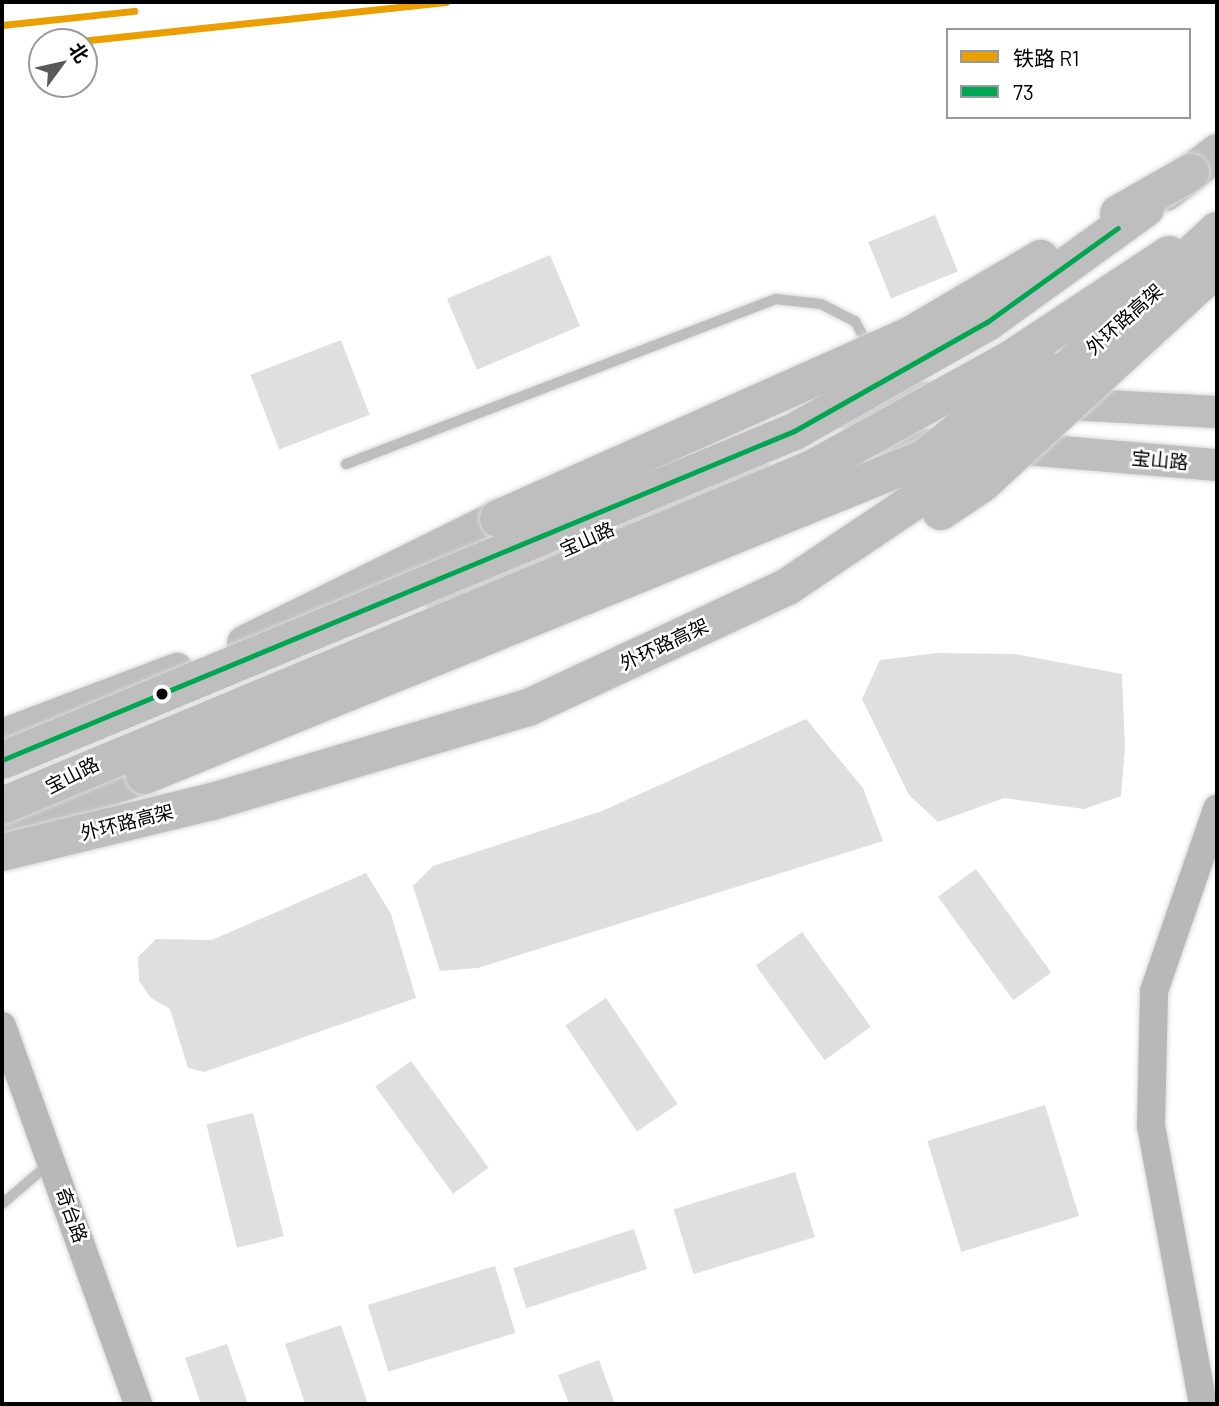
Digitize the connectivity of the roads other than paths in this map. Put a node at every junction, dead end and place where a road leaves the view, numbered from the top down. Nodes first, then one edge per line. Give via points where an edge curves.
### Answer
1 (1203, 162) edge
2 (1217, 218) edge
3 (1217, 230) edge
4 (1177, 249) junction
5 (1217, 267) edge
6 (896, 397) junction
7 (1217, 412) edge
8 (903, 445) junction
9 (346, 464) dead end
10 (1217, 465) edge
11 (239, 645) junction
12 (2, 735) edge
13 (2, 760) edge
14 (2, 805) edge
15 (1217, 808) edge
16 (2, 811) edge
17 (2, 823) edge
18 (2, 852) edge
19 (2, 871) edge
20 (2, 1026) edge
21 (52, 1161) junction
22 (2, 1204) edge
23 (138, 1404) edge
24 (1203, 1404) edge

1 - 11 highway, bridge via 911,334 498,518
1 - 13 highway, bridge via 987,323 794,431
2 - 4 highway
3 - 18 highway, 外环路高架, bridge via 951,475 787,586 528,707 212,801
4 - 14 highway, bridge via 1011,358 812,468
4 - 17 highway, bridge via 925,457 144,775
5 - 19 highway, 外环路高架, bridge via 982,483 817,594 558,715 242,809
6 - 7 main road, 宝山路
6 - 8 lane
6 - 9 lane via 855,321 821,304 776,299
6 - 11 main road, 宝山路 via 672,463
8 - 10 main road, 宝山路 via 978,445
8 - 16 main road, 宝山路 via 692,493 228,697
11 - 12 main road, 宝山路
15 - 24 street via 1154,991 1153,1018 1151,1125
20 - 21 street, 奇台路
21 - 22 lane
21 - 23 street, 奇台路

